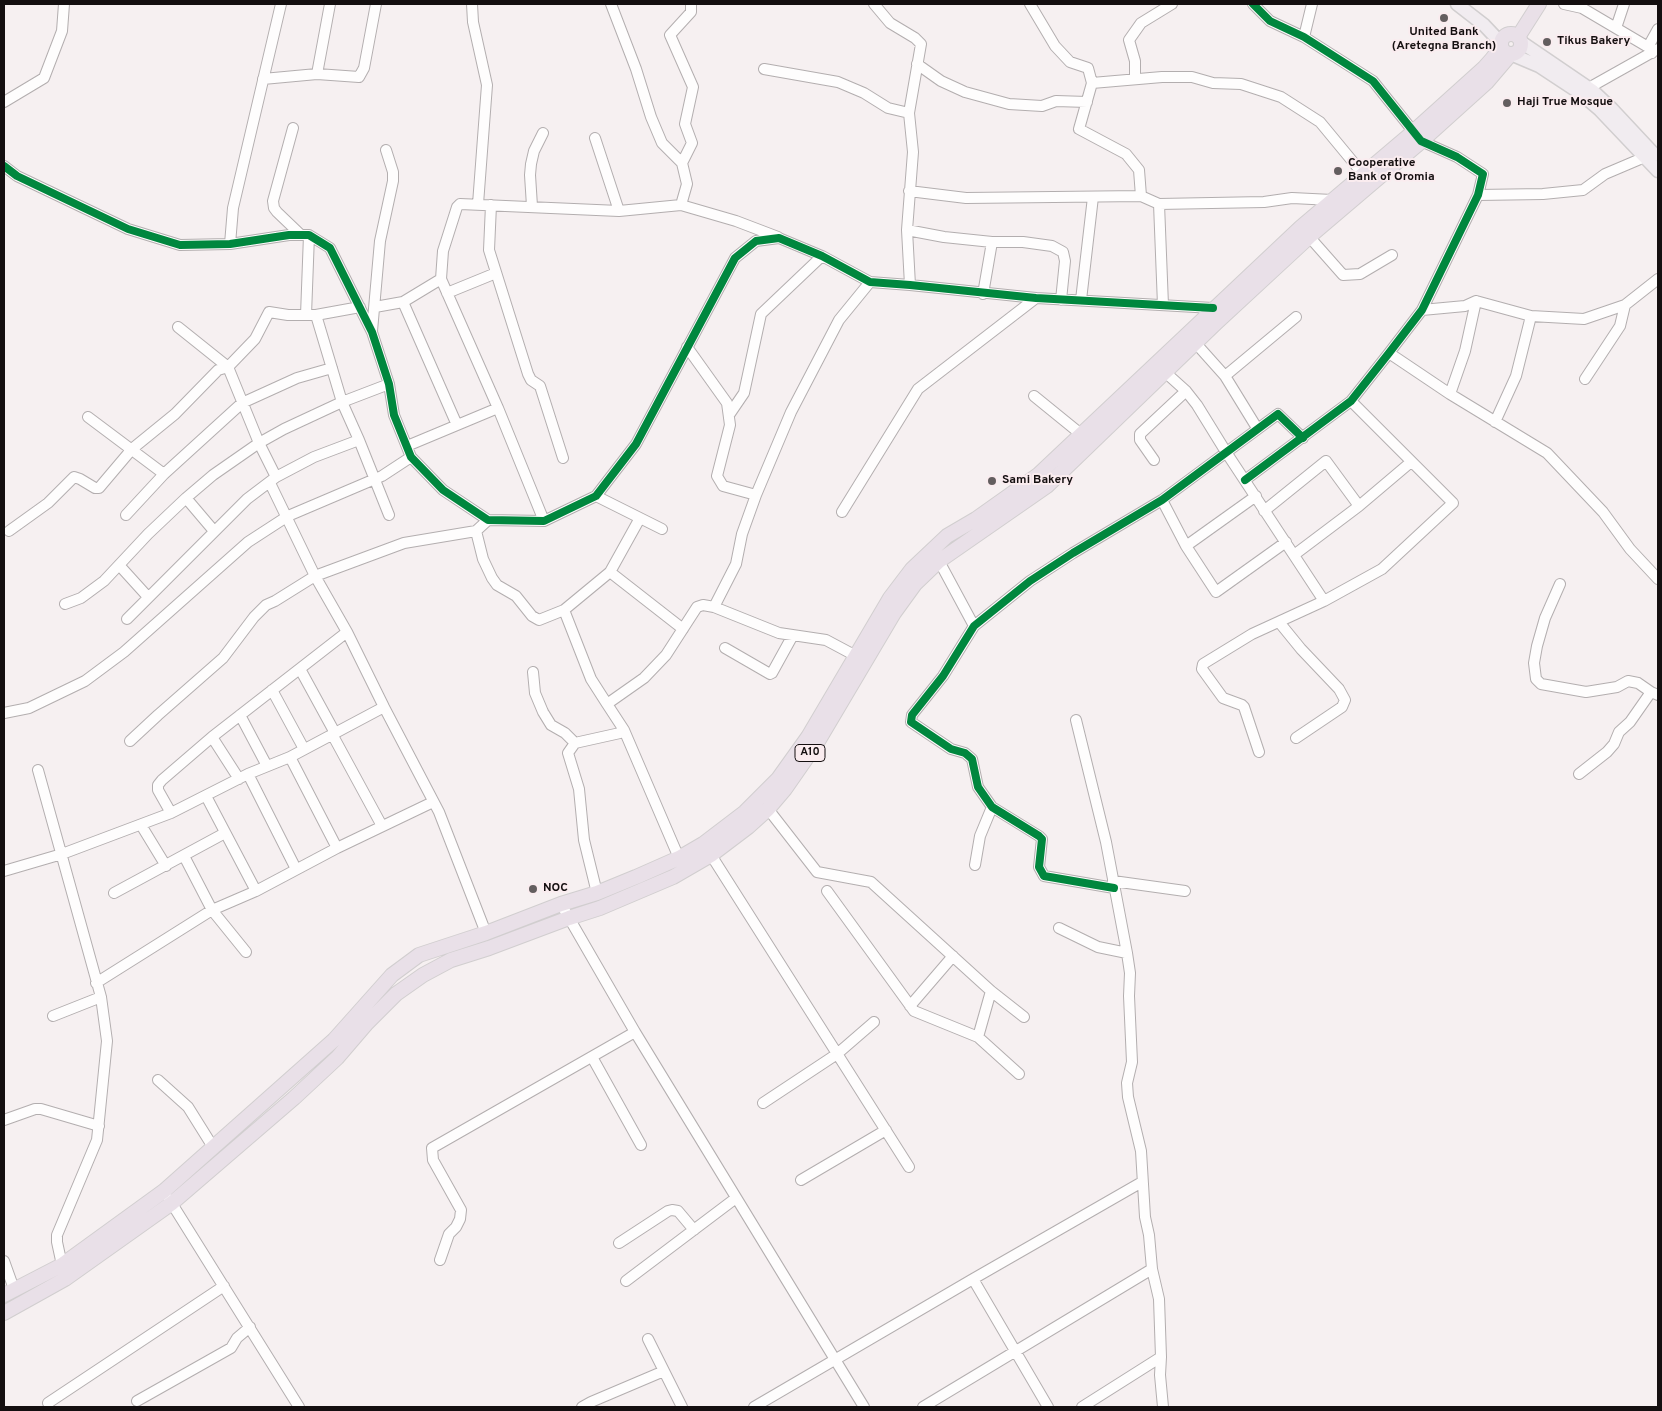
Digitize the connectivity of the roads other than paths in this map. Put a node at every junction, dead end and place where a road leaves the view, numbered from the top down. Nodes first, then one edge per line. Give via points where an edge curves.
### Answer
1 (64, 4) edge
2 (281, 4) edge
3 (330, 4) edge
4 (376, 4) edge
5 (472, 4) edge
6 (611, 4) edge
7 (691, 4) edge
8 (874, 4) edge
9 (1030, 4) edge
10 (1172, 4) edge
11 (1253, 4) edge
12 (1312, 4) edge
13 (1457, 4) edge
14 (1538, 4) edge
15 (1564, 4) edge
16 (1624, 4) edge
17 (1616, 28) junction
18 (1658, 29) edge
19 (1304, 37) junction
20 (1510, 45) junction
21 (1653, 50) edge
22 (917, 64) junction
23 (764, 69) dead end
24 (316, 74) junction
25 (264, 79) junction
26 (1134, 79) junction
27 (1092, 83) junction
28 (1584, 91) junction
29 (4, 102) edge
30 (1087, 102) junction
31 (910, 113) junction
32 (293, 128) dead end
33 (543, 133) dead end
34 (1417, 136) junction
35 (595, 138) dead end
36 (386, 150) dead end
37 (1645, 157) junction
38 (1658, 159) edge
39 (682, 163) junction
40 (4, 166) edge
41 (1658, 171) edge
42 (1363, 174) junction
43 (909, 191) junction
44 (1478, 195) junction
45 (1141, 196) junction
46 (1093, 198) junction
47 (1332, 200) junction
48 (478, 204) junction
49 (1159, 204) junction
50 (491, 205) junction
51 (532, 206) junction
52 (681, 206) junction
53 (619, 211) junction
54 (907, 230) junction
55 (1305, 232) junction
56 (305, 235) junction
57 (779, 238) junction
58 (992, 242) junction
59 (230, 244) junction
60 (1392, 255) dead end
61 (822, 256) junction
62 (496, 273) junction
63 (441, 279) junction
64 (1658, 279) edge
65 (870, 282) junction
66 (910, 285) junction
67 (447, 293) junction
68 (983, 294) junction
69 (1036, 298) junction
70 (1061, 300) junction
71 (1081, 300) junction
72 (1476, 301) junction
73 (403, 302) junction
74 (1163, 305) junction
75 (1625, 305) junction
76 (360, 306) junction
77 (374, 307) junction
78 (1213, 308) junction
79 (1422, 310) junction
80 (311, 315) junction
81 (1531, 316) junction
82 (1296, 317) dead end
83 (178, 327) dead end
84 (372, 332) junction
85 (1191, 338) junction
86 (687, 347) junction
87 (1389, 353) junction
88 (228, 367) junction
89 (332, 368) junction
90 (1166, 373) junction
91 (1225, 376) junction
92 (1585, 379) dead end
93 (389, 384) junction
94 (1186, 391) junction
95 (1450, 394) junction
96 (1034, 396) dead end
97 (1351, 401) junction
98 (342, 402) junction
99 (242, 403) junction
100 (498, 408) junction
101 (729, 415) junction
102 (88, 417) dead end
103 (1495, 422) junction
104 (457, 425) junction
105 (1257, 428) junction
106 (1082, 435) junction
107 (1303, 438) junction
108 (360, 440) junction
109 (259, 443) junction
110 (407, 446) junction
111 (132, 449) junction
112 (1226, 452) junction
113 (411, 457) junction
114 (564, 458) dead end
115 (1154, 460) dead end
116 (1411, 462) junction
117 (164, 474) junction
118 (374, 479) junction
119 (273, 480) junction
120 (1245, 480) junction
121 (756, 495) junction
122 (596, 496) junction
123 (1256, 496) junction
124 (186, 498) junction
125 (1162, 500) junction
126 (1359, 506) junction
127 (1264, 511) junction
128 (842, 512) dead end
129 (126, 515) dead end
130 (288, 516) junction
131 (389, 516) dead end
132 (640, 518) junction
133 (488, 520) junction
134 (544, 521) junction
135 (662, 530) dead end
136 (9, 531) dead end
137 (214, 531) junction
138 (476, 531) junction
139 (1286, 542) junction
140 (1186, 546) junction
141 (1294, 555) junction
142 (939, 560) junction
143 (119, 565) junction
144 (610, 572) junction
145 (315, 576) junction
146 (1658, 579) edge
147 (1560, 584) dead end
148 (148, 597) junction
149 (1324, 601) junction
150 (65, 604) dead end
151 (714, 607) junction
152 (564, 610) junction
153 (126, 619) dead end
154 (1279, 622) junction
155 (974, 626) junction
156 (683, 629) junction
157 (347, 632) junction
158 (793, 635) junction
159 (725, 648) dead end
160 (856, 656) junction
161 (300, 669) junction
162 (533, 672) dead end
163 (272, 690) junction
164 (1655, 693) edge
165 (607, 704) junction
166 (384, 707) junction
167 (4, 713) edge
168 (240, 715) junction
169 (1076, 720) dead end
170 (624, 730) junction
171 (334, 734) junction
172 (212, 737) junction
173 (1296, 738) dead end
174 (812, 740) junction
175 (130, 741) dead end
176 (575, 743) junction
177 (304, 750) junction
178 (1259, 752) dead end
179 (290, 757) junction
180 (267, 766) junction
181 (38, 770) dead end
182 (1579, 774) dead end
183 (243, 777) junction
184 (206, 796) junction
185 (433, 802) junction
186 (992, 807) junction
187 (768, 809) junction
188 (172, 813) junction
189 (141, 825) junction
190 (382, 826) junction
191 (225, 833) junction
192 (337, 848) junction
193 (62, 854) junction
194 (712, 855) junction
195 (184, 856) junction
196 (678, 858) junction
197 (975, 865) dead end
198 (166, 866) junction
199 (296, 869) junction
200 (4, 871) edge
201 (1113, 885) junction
202 (256, 891) junction
203 (827, 891) dead end
204 (1186, 891) dead end
205 (114, 893) dead end
206 (597, 893) junction
207 (561, 904) junction
208 (212, 910) junction
209 (569, 918) junction
210 (1059, 928) dead end
211 (486, 933) junction
212 (246, 952) dead end
213 (1127, 953) junction
214 (953, 956) junction
215 (96, 982) junction
216 (990, 991) junction
217 (101, 997) junction
218 (910, 1006) junction
219 (53, 1016) dead end
220 (1024, 1017) dead end
221 (874, 1022) dead end
222 (635, 1032) junction
223 (978, 1037) junction
224 (838, 1054) junction
225 (592, 1057) junction
226 (1019, 1074) dead end
227 (158, 1080) dead end
228 (284, 1085) junction
229 (294, 1098) junction
230 (763, 1103) dead end
231 (4, 1120) edge
232 (99, 1126) junction
233 (886, 1130) junction
234 (642, 1144) dead end
235 (213, 1147) junction
236 (909, 1167) dead end
237 (801, 1180) dead end
238 (1142, 1182) junction
239 (168, 1197) junction
240 (736, 1198) junction
241 (694, 1230) junction
242 (619, 1243) dead end
243 (440, 1260) dead end
244 (4, 1261) edge
245 (62, 1265) junction
246 (1152, 1269) junction
247 (973, 1279) junction
248 (626, 1282) dead end
249 (224, 1286) junction
250 (9, 1292) edge
251 (4, 1312) edge
252 (250, 1327) junction
253 (648, 1338) dead end
254 (1016, 1351) junction
255 (1161, 1357) junction
256 (835, 1360) junction
257 (664, 1371) junction
258 (138, 1401) dead end
259 (48, 1402) dead end
260 (299, 1407) edge
261 (582, 1407) edge
262 (682, 1407) edge
263 (754, 1407) edge
264 (864, 1407) edge
265 (923, 1407) edge
266 (1048, 1407) edge
267 (1082, 1407) edge
268 (1163, 1407) edge

1 - 29 street via 62,31 44,78
2 - 25 street
3 - 24 street
4 - 24 street via 359,77
5 - 48 street via 487,85
6 - 39 street via 662,143
7 - 39 street via 691,12 670,35 693,87 685,124 692,143
8 - 22 street via 890,23 921,44
9 - 27 street via 1054,46 1070,62 1088,68
10 - 26 street via 1141,23 1129,40 1135,61
11 - 19 street via 1270,21
12 - 19 street
13 - 20 main road
14 - 20 highway, A10
15 - 17 street via 1582,8
16 - 17 street
17 - 21 street
18 - 21 street
19 - 34 street via 1373,81
20 - 28 main road
20 - 34 highway, A10 via 1492,59
21 - 28 street
22 - 30 street via 941,81 965,92 1009,104 1042,106 1056,101
22 - 31 street
23 - 31 street via 838,82 888,108
24 - 25 street
25 - 59 street via 233,208
26 - 27 street
26 - 42 street via 1192,77 1214,83 1241,84 1281,97 1320,122
27 - 30 street
28 - 37 main road
28 - 38 main road via 1612,109
30 - 45 street via 1079,129 1126,154 1139,170
31 - 43 street via 913,152
32 - 56 street via 273,201 277,212
33 - 51 street via 531,164
34 - 42 highway, A10
34 - 44 street via 1483,174
34 - 55 highway, A10
35 - 53 street
36 - 77 street via 394,181 380,241
37 - 41 main road
37 - 44 street via 1605,174 1583,190
39 - 52 street via 687,184
40 - 59 street via 18,176 128,229 180,245
42 - 47 highway, A10
43 - 46 street via 966,198
43 - 54 street
44 - 79 street
45 - 46 street
45 - 49 street
46 - 71 street
47 - 49 street via 1292,198 1264,202
47 - 55 highway, A10
48 - 50 street
48 - 63 street via 460,204 457,207 443,251
49 - 74 street
50 - 51 street
50 - 62 street via 489,250
51 - 53 street
52 - 53 street
52 - 57 street via 736,221
54 - 58 street
54 - 66 street
55 - 60 street via 1343,276 1360,274
55 - 78 highway, A10
55 - 85 highway, A10
56 - 59 street
56 - 76 street via 330,248
56 - 80 street
57 - 61 street
57 - 86 street via 756,241 735,258
58 - 68 street
58 - 70 street via 1052,246 1063,252
61 - 65 street
61 - 101 street via 761,314 744,393
62 - 67 street
62 - 114 street via 528,374 540,386
63 - 67 street
63 - 73 street
64 - 75 street
65 - 66 street
65 - 121 street via 839,320 791,412
66 - 68 street
67 - 100 street
68 - 69 street
69 - 70 street
69 - 128 street via 918,389
70 - 71 street
71 - 74 street
72 - 79 street via 1465,306
72 - 81 street
72 - 95 street via 1465,351
73 - 77 street
73 - 104 street
74 - 78 street
75 - 81 street via 1584,318
75 - 92 street via 1620,326
76 - 80 street
76 - 84 street
77 - 84 street
78 - 85 highway, A10
79 - 87 street
80 - 88 street via 269,312 255,339
80 - 89 street
81 - 103 street via 1516,376
82 - 91 street
83 - 88 street
84 - 93 street
85 - 90 highway, A10
85 - 91 street
85 - 106 highway, A10
86 - 101 street via 727,403
86 - 122 street via 636,444
87 - 95 street
87 - 97 street
88 - 99 street
88 - 111 street via 218,370 175,414
89 - 98 street
89 - 99 street via 297,378
90 - 94 street
90 - 142 highway, A10 via 1047,486
91 - 105 street
93 - 98 street
93 - 110 street via 394,415
94 - 112 street
94 - 115 street via 1140,434 1140,440
95 - 103 street
96 - 106 street
97 - 107 street
97 - 116 street
98 - 108 street
98 - 109 street
99 - 109 street
99 - 117 street
100 - 104 street
100 - 134 street
101 - 121 street via 730,425 717,476 723,486
102 - 111 street
103 - 146 street via 1547,453 1603,512 1630,549
104 - 110 street
105 - 107 street via 1278,414
105 - 112 street
106 - 160 highway, A10 via 1038,475 946,536 912,569 890,598
107 - 120 street
108 - 118 street
108 - 119 street via 314,457
109 - 119 street
109 - 124 street
110 - 113 street
111 - 117 street
111 - 136 street via 99,488 74,478 48,503
112 - 120 street
112 - 125 street
113 - 118 street
113 - 133 street via 443,490
116 - 126 street
116 - 149 street via 1453,503 1382,569
117 - 129 street
118 - 130 street
118 - 131 street
119 - 130 street
119 - 137 street via 247,499
120 - 123 street
121 - 151 street via 742,534 736,564
122 - 132 street
122 - 134 street
123 - 127 street
123 - 140 street
124 - 137 street
124 - 143 street
125 - 140 street
125 - 155 street via 1051,567
126 - 127 street via 1326,461
126 - 141 street
127 - 139 street
130 - 145 street
130 - 167 street via 248,542 124,652 85,681 29,708
132 - 135 street
132 - 144 street
133 - 134 street
133 - 138 street
137 - 148 street
138 - 145 street via 404,543
138 - 152 street via 483,559 497,585 516,596 539,620
139 - 140 street via 1216,592
139 - 141 street
141 - 149 street
142 - 155 street
142 - 174 highway, A10 via 915,584 894,613
143 - 148 street
143 - 150 street via 81,598
144 - 152 street
144 - 156 street
145 - 157 street
145 - 175 street via 266,605 222,658
147 - 164 street via 1537,646 1536,680 1541,684 1586,692 1617,687 1628,681
148 - 153 street
149 - 154 street
151 - 156 street via 697,607
151 - 158 street via 764,628
152 - 165 street via 591,679
154 - 173 street via 1339,689 1345,700 1342,707
154 - 178 street via 1252,634 1203,664 1202,668 1223,698 1244,707
155 - 186 street via 943,676 912,715 911,722 972,759 978,787
156 - 165 street via 666,655 644,678
157 - 161 street
157 - 166 street
158 - 159 street via 770,674
158 - 160 street via 826,640
160 - 174 highway, A10
161 - 163 street
161 - 171 street
162 - 176 street via 543,712 551,725
163 - 168 street
163 - 177 street
164 - 182 street via 1619,732 1607,752
165 - 170 street
166 - 171 street
166 - 185 street
168 - 172 street
168 - 180 street
169 - 201 street via 1106,842
170 - 176 street
170 - 196 street
171 - 177 street
171 - 190 street
172 - 183 street
172 - 188 street via 158,785
174 - 187 highway, A10 via 785,789
174 - 196 highway, A10 via 763,796 725,828
176 - 206 street via 568,753 579,789 584,840
177 - 179 street
179 - 180 street
179 - 192 street
180 - 183 street
181 - 193 street
183 - 184 street
183 - 199 street
184 - 188 street
184 - 191 street
185 - 190 street
185 - 211 street
186 - 197 street via 980,836
186 - 201 street via 1042,839 1039,867 1044,876
187 - 194 highway, A10
187 - 214 street via 818,872 870,882
188 - 189 street
189 - 193 street
189 - 198 street
190 - 192 street
191 - 195 street
191 - 202 street
192 - 199 street
193 - 200 street
193 - 215 street
194 - 209 highway, A10 via 640,892
194 - 224 street
195 - 198 street
195 - 208 street
196 - 206 highway, A10
198 - 205 street
199 - 202 street
201 - 204 street
201 - 213 street
202 - 208 street
203 - 218 street
206 - 207 highway, A10
207 - 209 street
207 - 211 highway, A10
208 - 212 street
208 - 215 street
209 - 222 street
209 - 229 highway, A10 via 451,960 423,975 396,994 337,1058
210 - 213 street via 1098,947
211 - 228 highway, A10 via 419,956 392,975 334,1040
213 - 238 street via 1132,1062 1127,1083 1141,1151
214 - 216 street
214 - 218 street
215 - 217 street
216 - 220 street
216 - 223 street
217 - 219 street
217 - 232 street via 107,1041
218 - 223 street via 920,1014
221 - 224 street
222 - 225 street
222 - 240 street
223 - 226 street
224 - 230 street
224 - 233 street
225 - 234 street
225 - 243 street via 432,1148 433,1160 461,1210 460,1219 449,1234
227 - 235 street via 188,1107
228 - 229 street
228 - 235 highway, A10
229 - 239 highway, A10
231 - 232 street via 41,1109
232 - 245 street via 98,1140 57,1235
233 - 236 street
233 - 237 street
235 - 239 highway, A10
238 - 246 street
238 - 247 street
239 - 245 highway, A10
239 - 249 street
239 - 251 highway, A10 via 65,1280
240 - 241 street
240 - 256 street
241 - 242 street via 678,1211 672,1210
241 - 248 street
244 - 250 street
245 - 250 highway, A10
246 - 254 street
246 - 255 street via 1159,1299
247 - 254 street
247 - 256 street
249 - 252 street
249 - 259 street
252 - 258 street via 236,1338 231,1348
252 - 260 street
253 - 257 street
254 - 265 street
254 - 266 street
255 - 267 street
255 - 268 street
256 - 263 street
256 - 264 street
257 - 261 street
257 - 262 street

